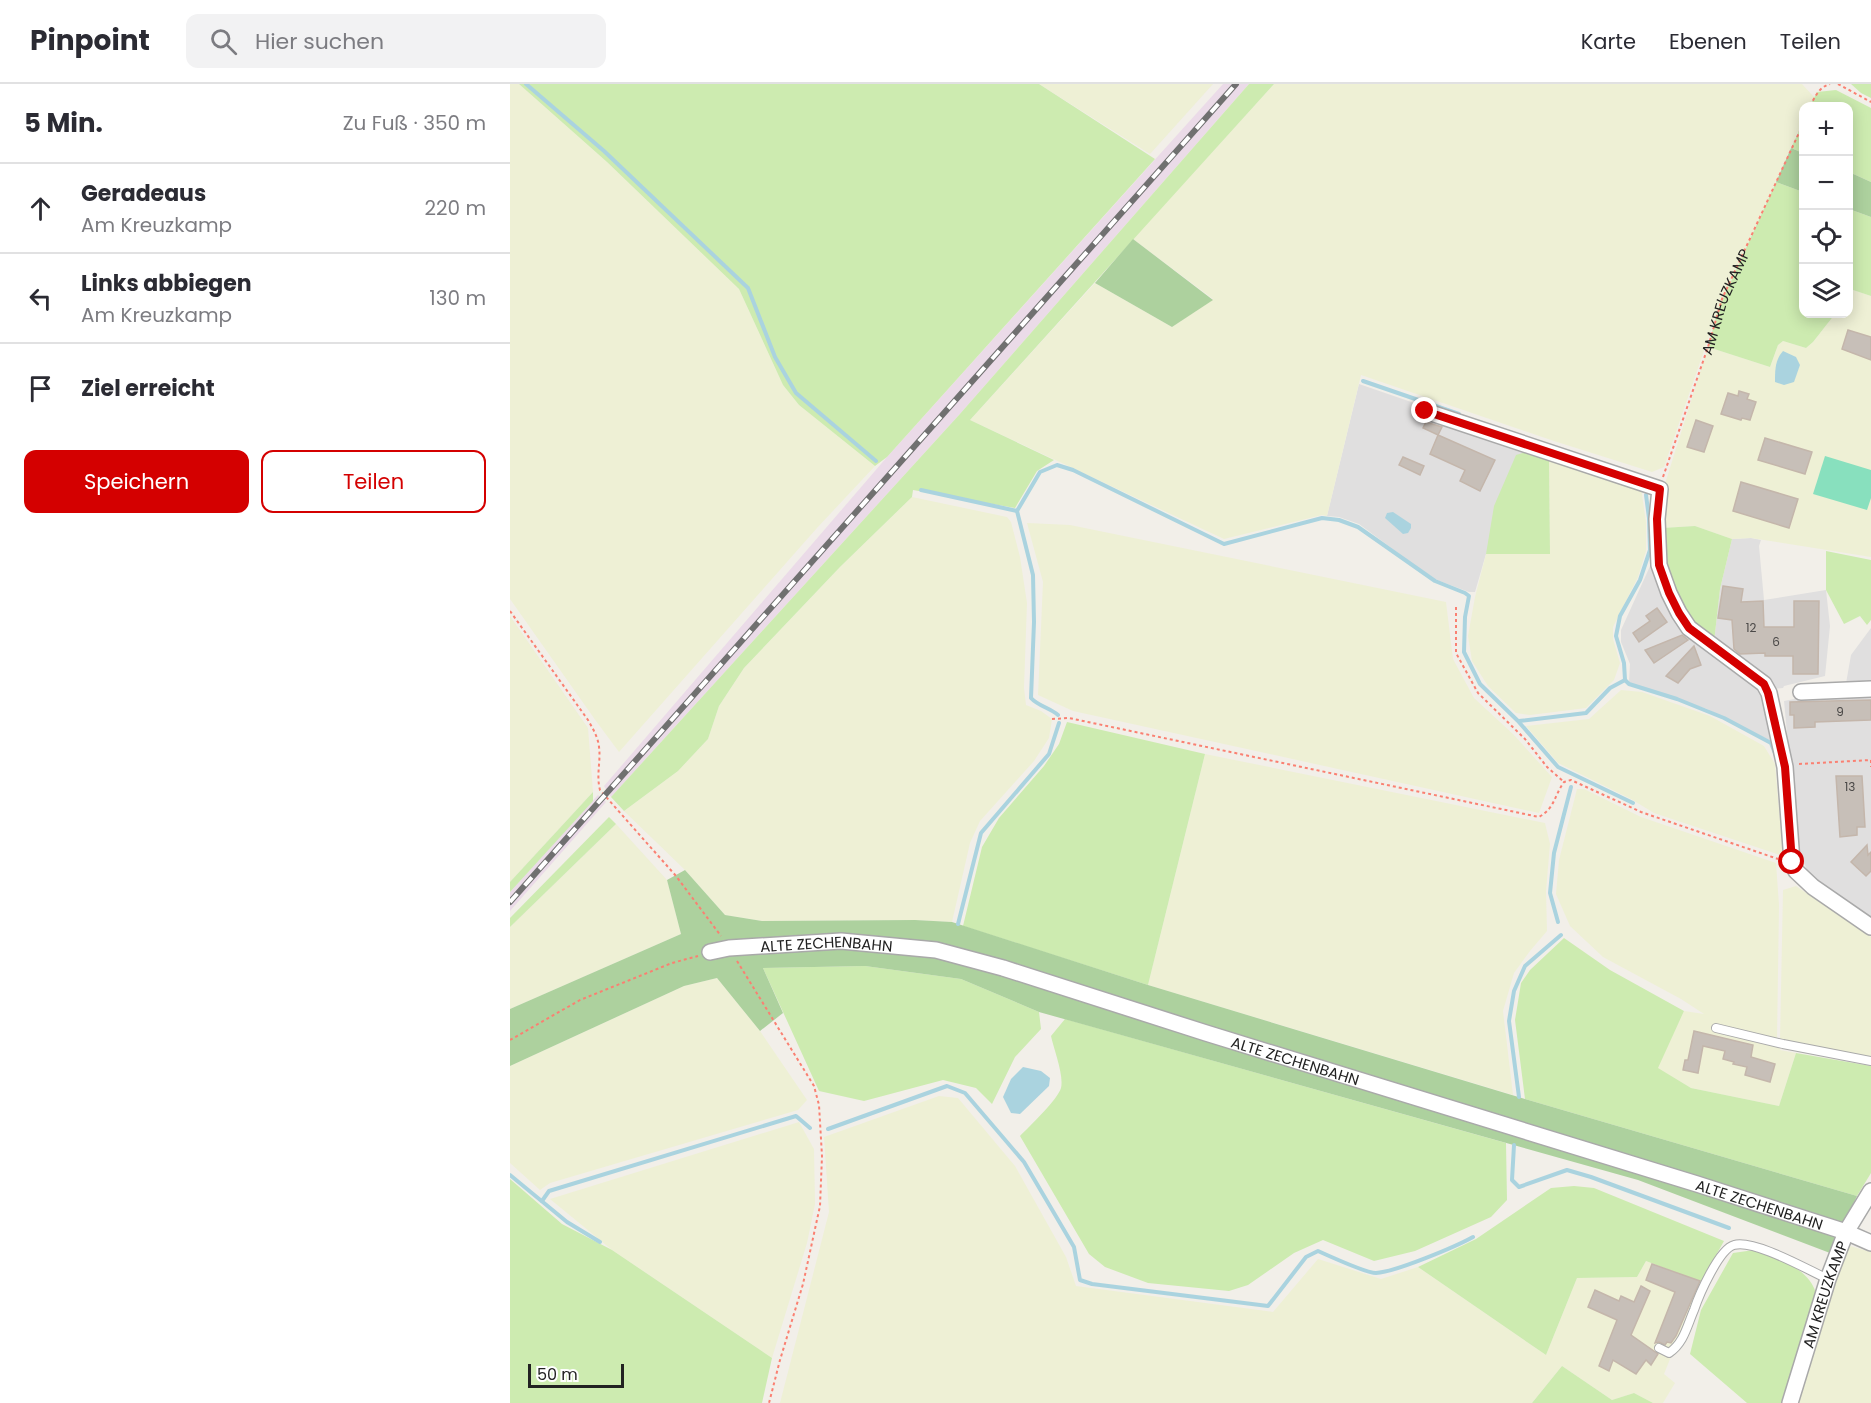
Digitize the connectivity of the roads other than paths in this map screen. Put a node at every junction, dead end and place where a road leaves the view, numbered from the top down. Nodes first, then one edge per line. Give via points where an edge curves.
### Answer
1 (1425, 411) dead end
2 (1871, 689) edge
3 (1801, 692) dead end
4 (1871, 927) edge
5 (710, 952) road end
6 (1716, 1028) dead end
7 (1871, 1061) edge
8 (1871, 1191) edge
9 (1846, 1232) junction
10 (1871, 1243) edge
11 (1828, 1279) junction
12 (1659, 1348) dead end
13 (1790, 1403) edge

1 - 4 street via 1660,489 1659,565 1669,593 1689,628 1764,684 1768,693 1785,765 1792,862 1796,871
2 - 3 street
5 - 9 street, ALTE ZECHENBAHN via 841,941 947,953
6 - 7 lane
8 - 9 street, AM KREUZKAMP
9 - 10 street, ALTE ZECHENBAHN
9 - 11 street, AM KREUZKAMP
11 - 12 lane via 1764,1249 1734,1245 1722,1254 1677,1347 1669,1353
11 - 13 street, AM KREUZKAMP

